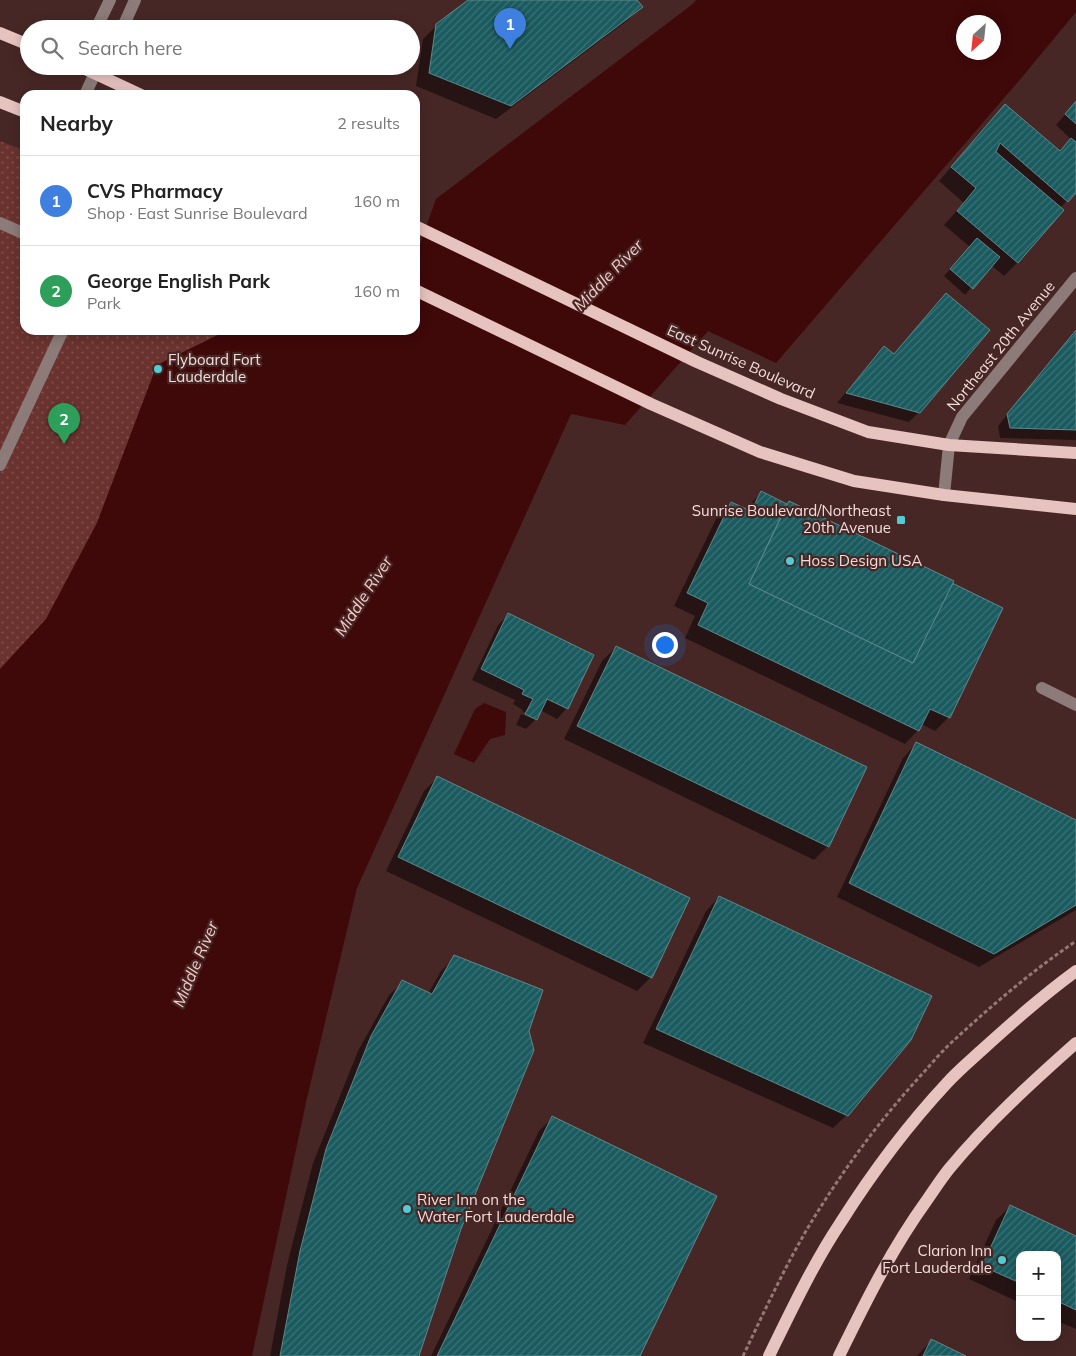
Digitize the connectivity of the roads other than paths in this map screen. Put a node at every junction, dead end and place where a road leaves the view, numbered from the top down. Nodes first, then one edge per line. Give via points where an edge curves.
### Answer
1 (110, 0) edge
2 (136, 0) edge
3 (100, 20) edge
4 (126, 20) edge
5 (0, 33) edge
6 (20, 41) edge
7 (93, 75) edge
8 (108, 75) edge
9 (87, 90) edge
10 (133, 90) edge
11 (0, 102) edge
12 (20, 110) edge
13 (0, 223) edge
14 (420, 228) edge
15 (20, 232) edge
16 (1076, 278) edge
17 (420, 292) edge
18 (61, 335) edge
19 (949, 446) junction
20 (1076, 453) edge
21 (0, 465) edge
22 (944, 495) junction
23 (1076, 509) edge
24 (1042, 688) dead end
25 (1076, 705) edge
26 (1076, 971) edge
27 (1076, 1043) edge
28 (769, 1356) edge
29 (839, 1356) edge

1 - 3 street
2 - 4 street
5 - 6 main road
7 - 9 street
8 - 10 main road
11 - 12 main road
13 - 15 street
14 - 19 main road, East Sunrise Boulevard via 781,399 868,432
16 - 19 street, Northeast 20th Avenue via 962,417
17 - 22 main road via 651,404 760,452 854,481
18 - 21 street
19 - 20 main road, East Sunrise Boulevard
19 - 22 street, Northeast 20th Avenue
22 - 23 main road
24 - 25 street
26 - 28 main road via 947,1082 901,1136 836,1230
27 - 29 main road via 994,1119 948,1170 906,1229 874,1284

